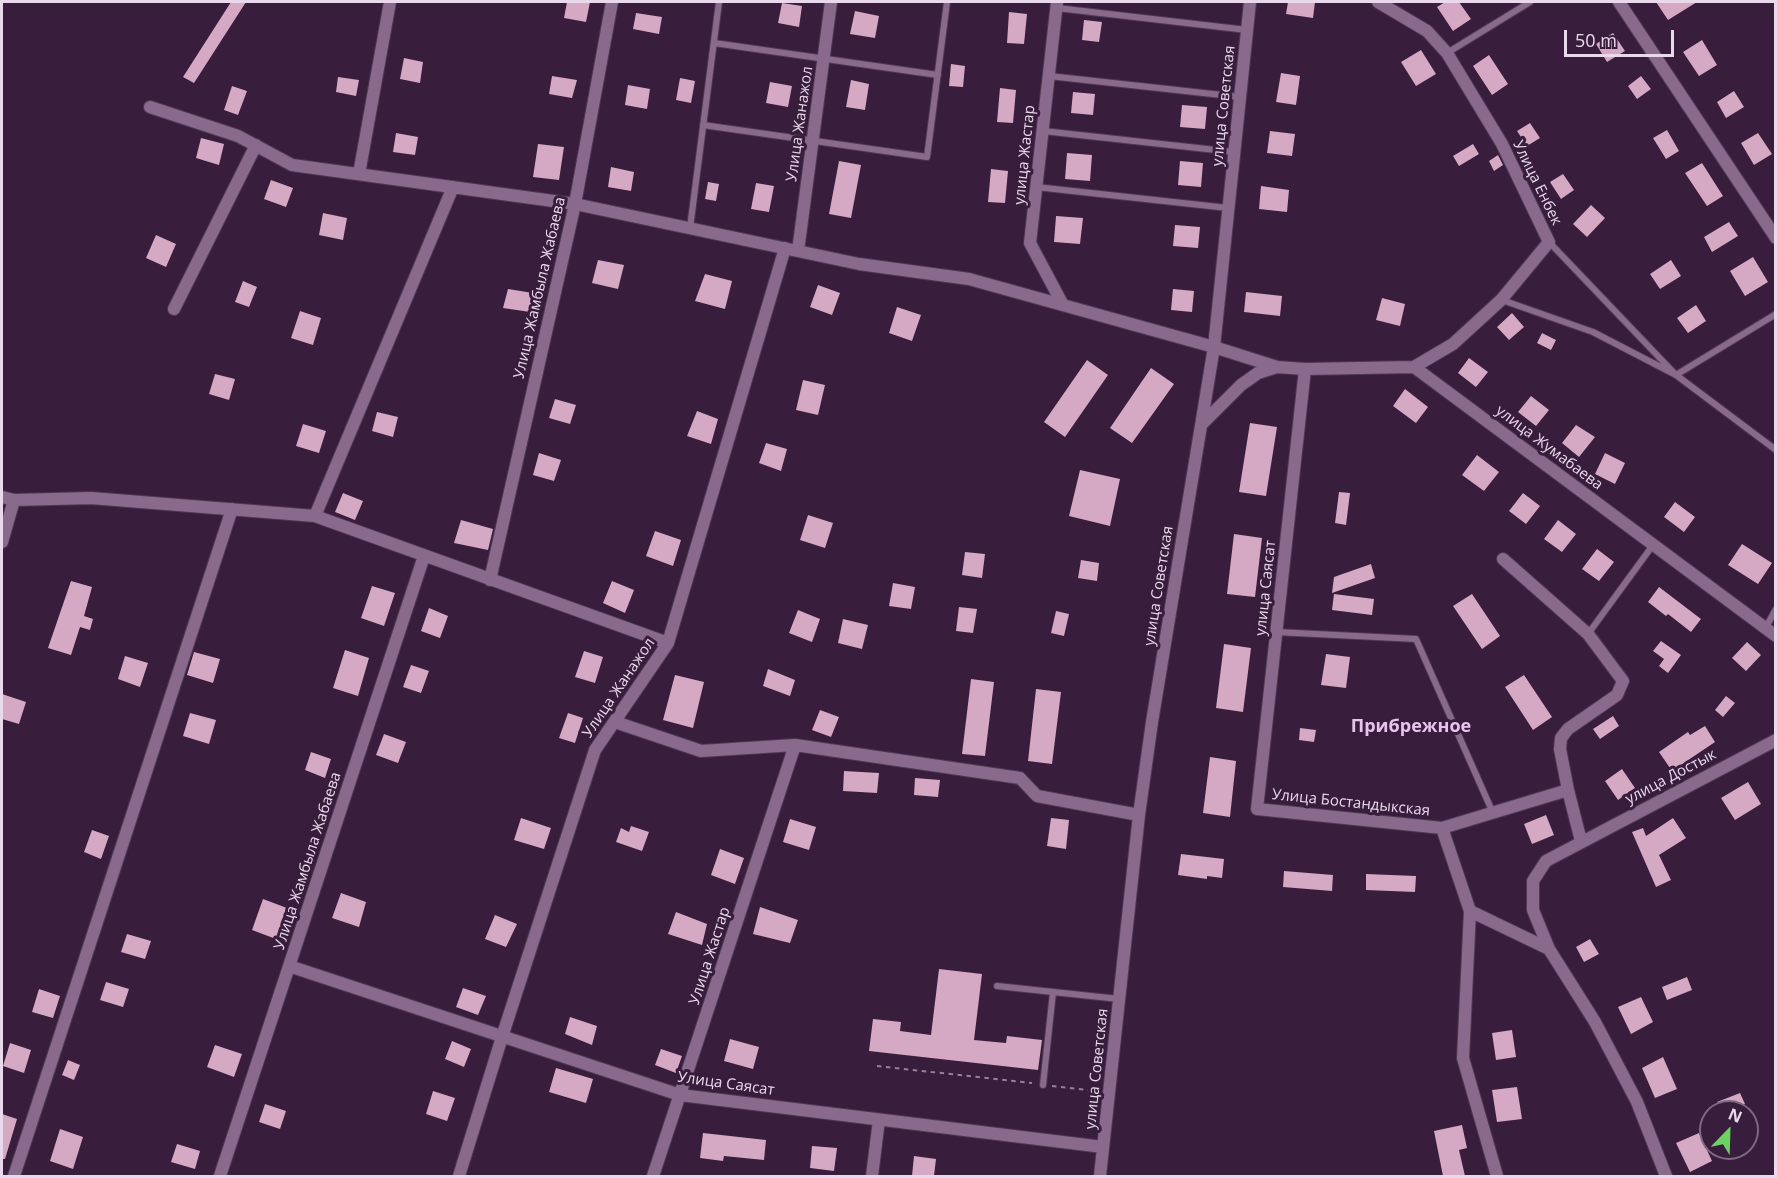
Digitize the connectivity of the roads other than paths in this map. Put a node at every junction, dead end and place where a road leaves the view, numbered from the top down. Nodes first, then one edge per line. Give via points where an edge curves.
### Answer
1 (390, 2) edge
2 (612, 2) edge
3 (719, 2) edge
4 (831, 2) edge
5 (947, 2) edge
6 (1250, 2) edge
7 (1530, 2) edge
8 (1619, 2) edge
9 (1383, 3) edge
10 (1057, 5) edge
11 (1247, 30) junction
12 (714, 43) junction
13 (1447, 54) junction
14 (824, 58) junction
15 (938, 75) junction
16 (1049, 76) junction
17 (1240, 97) junction
18 (150, 107) dead end
19 (703, 125) junction
20 (1042, 131) junction
21 (813, 141) junction
22 (256, 145) junction
23 (1234, 152) junction
24 (359, 174) junction
25 (453, 187) junction
26 (1036, 187) junction
27 (575, 204) junction
28 (1228, 208) junction
29 (690, 228) junction
30 (1776, 238) edge
31 (1549, 242) junction
32 (791, 250) junction
33 (1501, 300) junction
34 (1063, 305) junction
35 (174, 309) dead end
36 (1776, 314) edge
37 (1214, 347) junction
38 (1277, 367) junction
39 (1414, 367) junction
40 (1305, 369) junction
41 (1676, 375) junction
42 (1201, 425) junction
43 (1776, 450) edge
44 (8, 498) edge
45 (232, 509) junction
46 (315, 516) junction
47 (2, 542) edge
48 (1654, 544) junction
49 (424, 556) junction
50 (1503, 559) dead end
51 (490, 579) junction
52 (1776, 609) edge
53 (1766, 627) junction
54 (1276, 632) junction
55 (1588, 634) junction
56 (1776, 636) edge
57 (668, 644) junction
58 (615, 722) junction
59 (1776, 740) edge
60 (795, 744) junction
61 (1568, 790) junction
62 (1257, 809) joint
63 (1493, 813) junction
64 (1139, 815) junction
65 (1442, 828) junction
66 (1581, 841) junction
67 (1470, 911) junction
68 (1549, 949) junction
69 (289, 966) junction
70 (998, 986) dead end
71 (1053, 992) junction
72 (1119, 999) junction
73 (502, 1037) junction
74 (1042, 1085) road end
75 (680, 1095) junction
76 (879, 1120) junction
77 (1103, 1147) junction
78 (14, 1176) edge
79 (220, 1176) edge
80 (459, 1176) edge
81 (653, 1176) edge
82 (872, 1176) edge
83 (1100, 1176) edge
84 (1497, 1176) edge
85 (1666, 1176) edge

1 - 24 street
2 - 27 street, Улица Жамбыла Жабаева
3 - 12 lane
4 - 14 street, Улица Жанажол
5 - 15 lane
6 - 11 street, улица Советская
7 - 13 lane
8 - 30 street
9 - 13 street, Улица Енбек via 1427,31
10 - 11 lane
10 - 16 street, улица Жастар
11 - 17 street, улица Советская
12 - 14 lane
12 - 19 lane
13 - 31 street, Улица Енбек via 1502,144
14 - 15 lane
14 - 21 street, Улица Жанажол
15 - 21 lane via 927,157
16 - 17 lane
16 - 20 street, улица Жастар
17 - 23 street, улица Советская
18 - 22 street
19 - 21 lane
19 - 29 lane
20 - 23 lane
20 - 26 street, улица Жастар
21 - 32 street, Улица Жанажол
22 - 24 street via 292,165
22 - 35 street
23 - 28 street, улица Советская
24 - 25 street
25 - 27 street
25 - 46 street
26 - 28 lane
26 - 34 street, улица Жастар via 1030,243
27 - 29 street
27 - 51 street, Улица Жамбыла Жабаева
28 - 37 street, улица Советская
29 - 32 street
31 - 33 street, Улица Енбек
31 - 41 lane
32 - 34 street via 969,279
32 - 57 street, Улица Жанажол
33 - 39 street, Улица Енбек via 1453,344
33 - 41 lane via 1593,332
34 - 37 street
36 - 41 lane
37 - 38 street
37 - 42 street, улица Советская
38 - 40 street
38 - 42 street via 1258,373 1241,385
39 - 40 street
39 - 48 street, улица Жумабаева
40 - 54 street, улица Саясат
41 - 43 lane
42 - 64 street, улица Советская
44 - 45 street via 91,498
44 - 47 street
45 - 46 street
45 - 78 street
46 - 49 street
48 - 53 street, улица Жумабаева
48 - 55 lane
49 - 51 street
49 - 69 street, Улица Жамбыла Жабаева
50 - 55 street
51 - 57 street
52 - 53 lane
53 - 56 street, улица Жумабаева
54 - 62 street, улица Саясат
54 - 63 lane via 1416,639
55 - 61 street via 1623,681 1617,695 1568,729 1562,738 1560,749
57 - 58 street, Улица Жанажол
58 - 60 street via 701,751
58 - 73 street, Улица Жанажол via 595,750
59 - 66 street, улица Достык
60 - 64 street via 1020,778 1037,796
60 - 75 street, Улица Жастар
61 - 63 street, Улица Бостандыкская
61 - 66 street
62 - 65 street, Улица Бостандыкская
63 - 65 street, Улица Бостандыкская
64 - 72 street, улица Советская
65 - 67 street, Улица Бостандыкская
66 - 68 street via 1546,861 1533,881 1533,910
67 - 68 street
67 - 84 street, Улица Бостандыкская via 1463,1058
68 - 85 street via 1595,1022 1632,1092
69 - 73 street, Улица Саясат
69 - 79 street, Улица Жамбыла Жабаева
70 - 71 lane
71 - 72 lane
71 - 74 lane
72 - 77 street, улица Советская
73 - 75 street, Улица Саясат
73 - 80 street, Улица Жанажол
75 - 76 street, Улица Саясат
75 - 81 street, Улица Жастар
76 - 77 street, Улица Саясат
76 - 82 street
77 - 83 street, улица Советская

